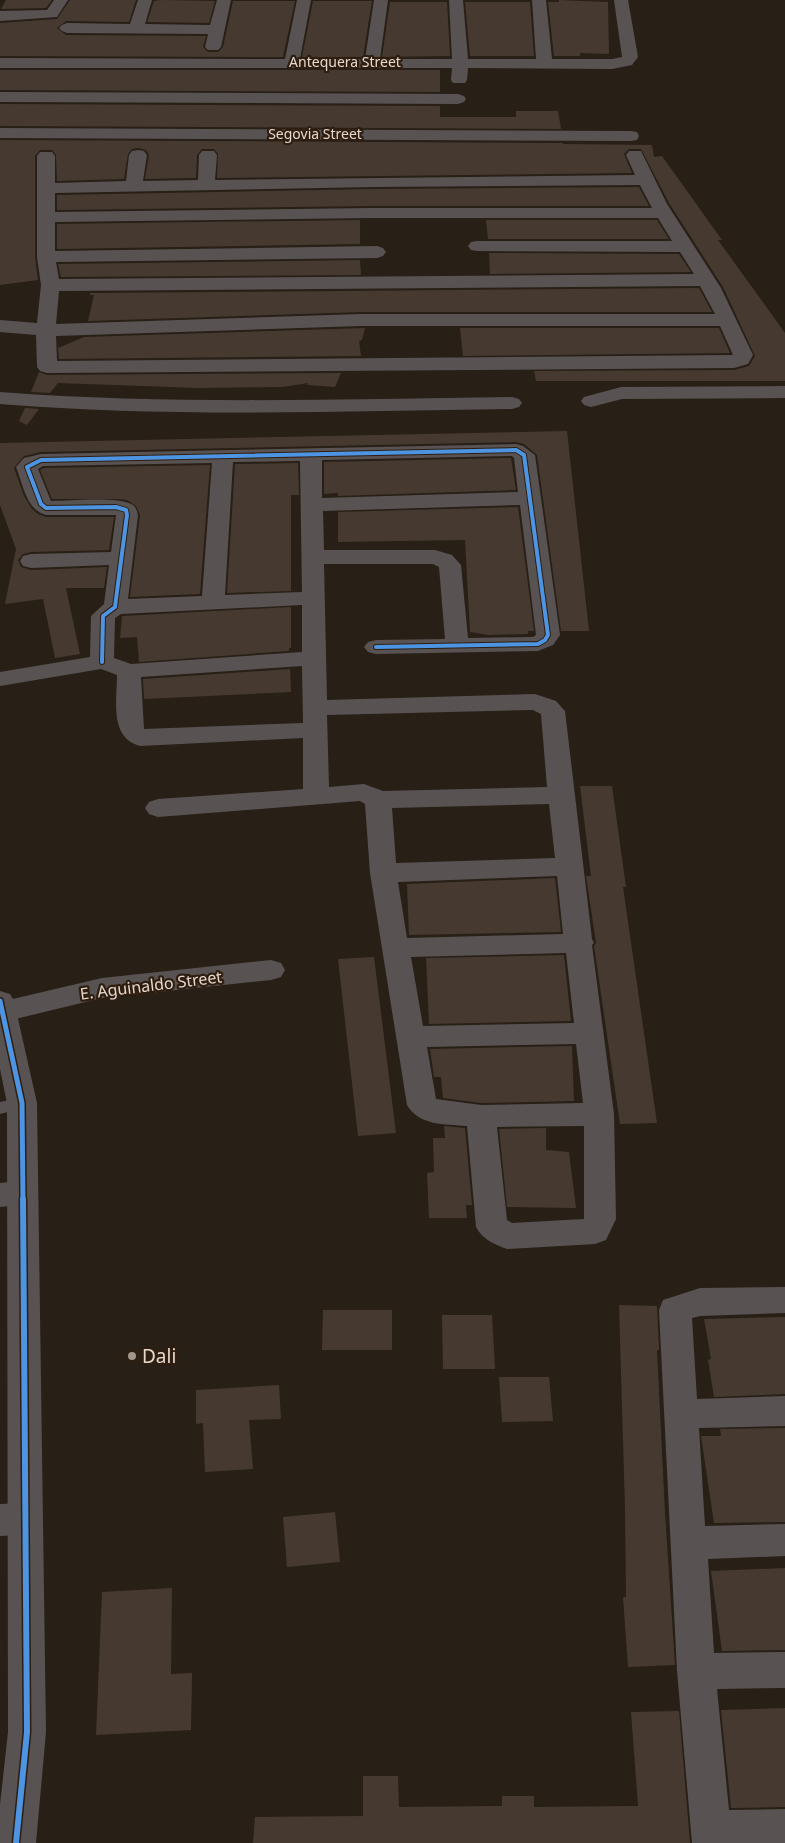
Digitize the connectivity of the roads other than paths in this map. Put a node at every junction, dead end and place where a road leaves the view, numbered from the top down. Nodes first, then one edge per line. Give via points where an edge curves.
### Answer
1 (61, 0) edge
2 (145, 0) edge
3 (224, 0) edge
4 (304, 0) edge
5 (381, 0) edge
6 (456, 0) edge
7 (539, 0) edge
8 (621, 0) edge
9 (0, 16) edge
10 (67, 28) dead end
11 (136, 28) junction
12 (217, 30) junction
13 (210, 62) junction
14 (292, 62) junction
15 (372, 62) junction
16 (460, 62) junction
17 (0, 63) edge
18 (544, 63) junction
19 (0, 97) edge
20 (458, 100) junction
21 (0, 133) edge
22 (459, 134) junction
23 (631, 136) dead end
24 (138, 155) dead end
25 (208, 155) dead end
26 (635, 155) dead end
27 (46, 156) dead end
28 (644, 180) junction
29 (374, 182) junction
30 (206, 185) junction
31 (134, 186) junction
32 (46, 188) junction
33 (472, 212) junction
34 (372, 213) junction
35 (663, 213) junction
36 (46, 217) junction
37 (477, 246) junction
38 (684, 247) junction
39 (377, 252) junction
40 (46, 257) junction
41 (706, 280) junction
42 (378, 282) junction
43 (486, 282) junction
44 (50, 285) junction
45 (727, 320) junction
46 (0, 326) edge
47 (46, 330) junction
48 (453, 341) junction
49 (379, 342) junction
50 (785, 392) edge
51 (0, 398) edge
52 (512, 403) dead end
53 (785, 408) edge
54 (312, 455) junction
55 (223, 457) junction
56 (528, 498) junction
57 (312, 505) junction
58 (314, 557) junction
59 (122, 558) junction
60 (31, 561) dead end
61 (314, 598) junction
62 (213, 602) junction
63 (115, 607) junction
64 (457, 645) junction
65 (376, 647) dead end
66 (314, 658) junction
67 (102, 662) junction
68 (129, 671) junction
69 (0, 679) edge
70 (315, 719) junction
71 (560, 795) junction
72 (316, 796) junction
73 (378, 800) junction
74 (158, 808) dead end
75 (569, 867) junction
76 (383, 872) junction
77 (580, 943) junction
78 (395, 948) junction
79 (271, 970) dead end
80 (1, 1007) edge
81 (590, 1033) junction
82 (410, 1037) junction
83 (11, 1106) edge
84 (599, 1114) junction
85 (481, 1116) junction
86 (11, 1194) edge
87 (785, 1300) edge
88 (785, 1411) edge
89 (681, 1414) junction
90 (12, 1519) edge
91 (785, 1540) edge
92 (688, 1544) junction
93 (785, 1670) edge
94 (696, 1671) junction
95 (785, 1829) edge
96 (711, 1836) edge
97 (11, 1837) edge

1 - 9 street via 52,14
2 - 11 street
3 - 12 street
4 - 14 street
5 - 15 street
6 - 16 street
7 - 18 street
8 - 18 street, Antequera Street via 630,57 626,62
10 - 11 street
11 - 12 street
12 - 13 street
13 - 14 street, Antequera Street
13 - 17 street, Antequera Street
14 - 15 street, Antequera Street
15 - 16 street, Antequera Street
16 - 18 street, Antequera Street
16 - 20 street
19 - 20 street
20 - 22 street
21 - 22 street, Segovia Street
22 - 23 street, Segovia Street
24 - 31 street
25 - 30 street
26 - 28 street
27 - 32 street
28 - 29 street
28 - 35 street
29 - 30 street
29 - 34 street
30 - 31 street
31 - 32 street
32 - 36 street
33 - 34 street
33 - 35 street
33 - 37 street
34 - 36 street
34 - 39 street
35 - 38 street
36 - 40 street
37 - 38 street
37 - 43 street
38 - 41 street
39 - 40 street
39 - 42 street
40 - 44 street
41 - 43 street
41 - 45 street
42 - 43 street
42 - 44 street
42 - 49 street
44 - 47 street
45 - 48 street
45 - 48 street via 743,356 734,362
46 - 47 street
47 - 49 street
47 - 49 street via 47,367
48 - 49 street
48 - 49 street
50 - 53 street via 621,393 591,401 624,409
51 - 52 street via 203,407
54 - 55 street
54 - 56 street via 516,450 524,454
54 - 57 street
55 - 59 street via 41,460 27,467 41,504 46,508 126,510
55 - 62 street
56 - 57 street
56 - 64 street via 548,635 538,644
57 - 58 street
58 - 61 street
58 - 64 street via 435,557 444,560 450,564
59 - 60 street
59 - 63 street
61 - 62 street
61 - 66 street
62 - 63 street
63 - 67 street via 103,616
64 - 65 street
66 - 68 street
66 - 70 street
67 - 68 street
67 - 69 street
68 - 70 street via 130,724 133,733 140,738
70 - 71 street via 536,702 553,711
70 - 72 street
71 - 73 street
71 - 75 street
72 - 73 street via 364,792
72 - 74 street
73 - 76 street
75 - 76 street
75 - 77 street
76 - 78 street
77 - 78 street
77 - 81 street
78 - 82 street
79 - 80 street, E. Aguinaldo Street via 102,988
80 - 83 street
81 - 82 street
81 - 84 street
82 - 85 street via 422,1105 431,1111
83 - 86 street
84 - 85 street
84 - 85 street via 600,1219 595,1231 506,1236 492,1227
86 - 90 street
87 - 89 street via 700,1302 675,1310
88 - 89 street
89 - 92 street
90 - 97 street via 27,1732
91 - 92 street
92 - 94 street
93 - 94 street
94 - 96 street
95 - 96 street

